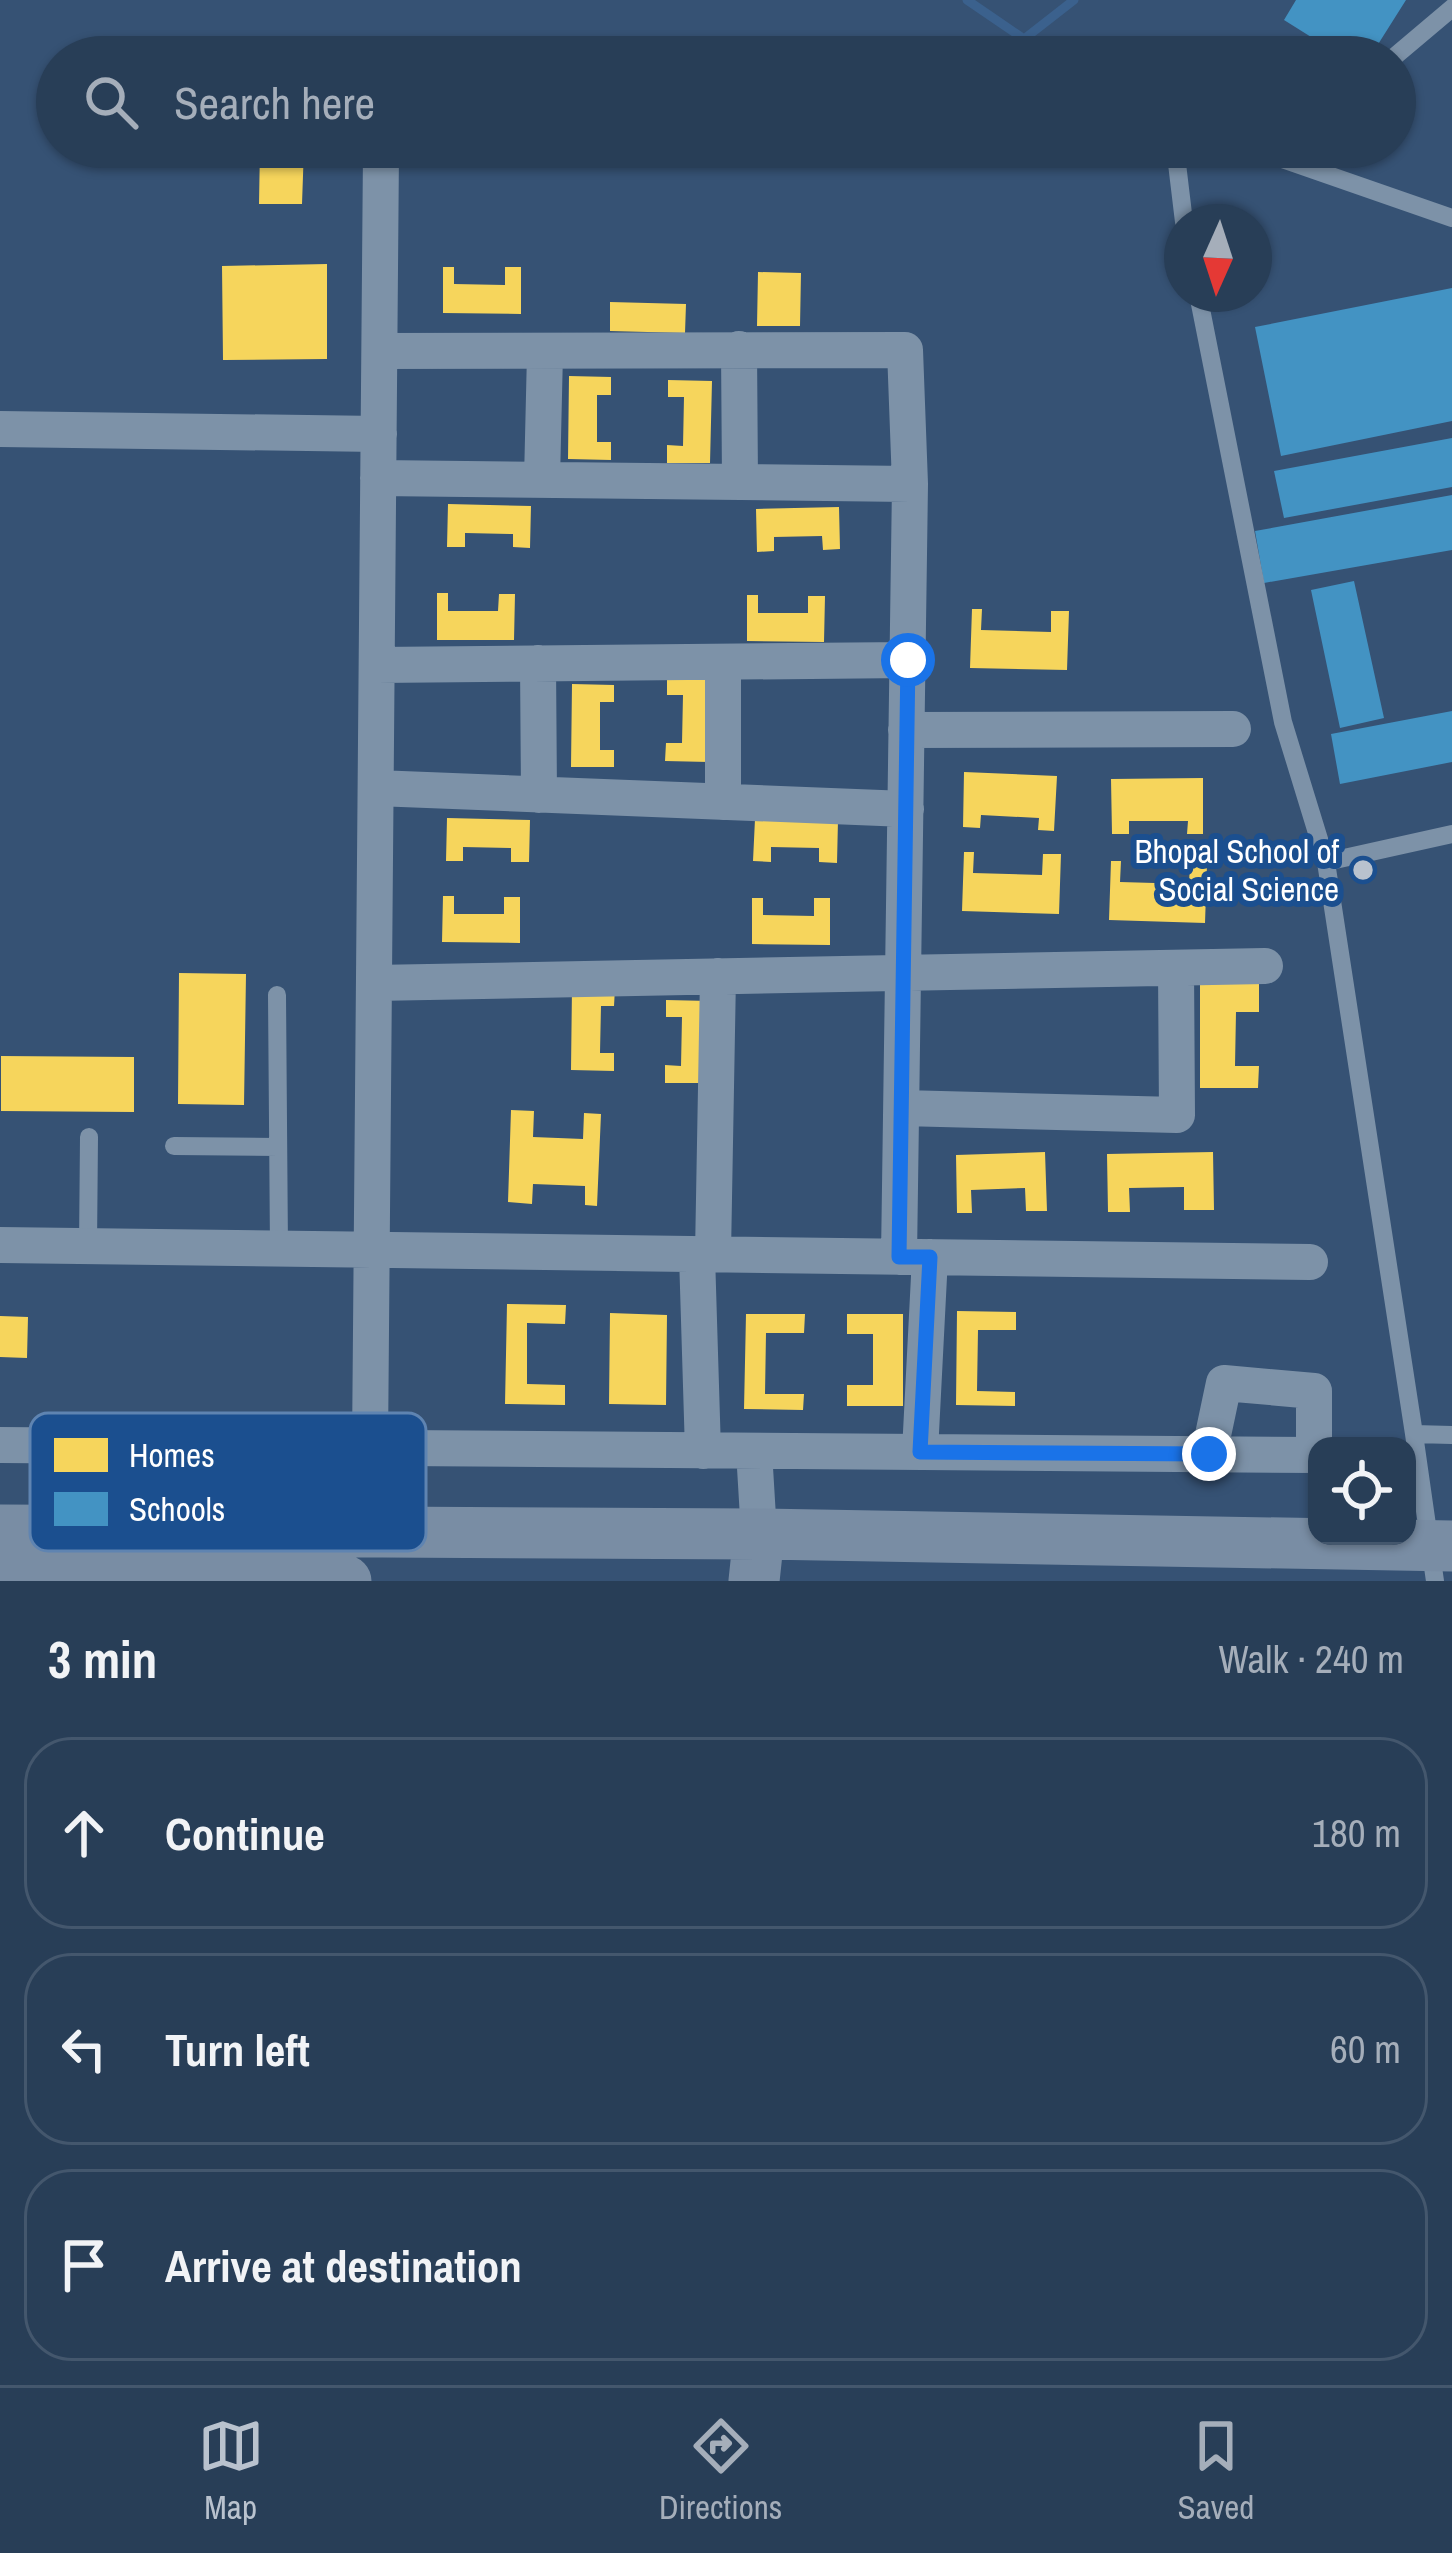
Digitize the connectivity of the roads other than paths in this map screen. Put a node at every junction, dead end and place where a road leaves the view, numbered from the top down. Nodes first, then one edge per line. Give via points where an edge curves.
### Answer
1 (1452, 8) edge
2 (1416, 38) edge
3 (381, 168) edge
4 (1178, 168) edge
5 (1308, 168) edge
6 (1182, 204) edge
7 (1452, 218) edge
8 (1202, 312) edge
9 (739, 349) junction
10 (380, 351) junction
11 (545, 353) junction
12 (0, 429) edge
13 (379, 434) junction
14 (378, 478) junction
15 (542, 480) junction
16 (740, 482) junction
17 (910, 484) junction
18 (908, 660) junction
19 (723, 662) junction
20 (538, 663) junction
21 (377, 665) junction
22 (906, 730) junction
23 (1233, 730) dead end
24 (376, 788) junction
25 (539, 794) junction
26 (723, 802) junction
27 (905, 809) junction
28 (1452, 834) edge
29 (1326, 862) junction
30 (1265, 966) dead end
31 (1176, 968) junction
32 (903, 973) junction
33 (718, 976) junction
34 (374, 983) junction
35 (277, 995) dead end
36 (902, 1108) junction
37 (89, 1137) dead end
38 (174, 1146) dead end
39 (278, 1147) junction
40 (0, 1245) edge
41 (88, 1246) junction
42 (279, 1250) junction
43 (372, 1250) junction
44 (705, 1254) junction
45 (915, 1257) junction
46 (1310, 1262) dead end
47 (370, 1413) edge
48 (1414, 1434) junction
49 (1452, 1435) edge
50 (1315, 1437) edge
51 (0, 1445) edge
52 (30, 1445) edge
53 (426, 1448) edge
54 (703, 1450) junction
55 (754, 1451) junction
56 (920, 1452) junction
57 (1209, 1454) junction
58 (1308, 1455) edge
59 (0, 1530) edge
60 (30, 1531) edge
61 (426, 1545) edge
62 (756, 1557) edge
63 (1440, 1557) edge
64 (0, 1577) edge
65 (346, 1581) edge

1 - 2 lane
3 - 10 street
4 - 6 lane
5 - 7 lane
8 - 29 lane via 1283,722
9 - 11 street
9 - 16 street
9 - 17 street via 905,350
10 - 11 street
10 - 13 street
11 - 15 street
12 - 13 street
13 - 14 street
14 - 15 street
14 - 21 street
15 - 16 street
16 - 17 street
17 - 18 street
18 - 19 street
18 - 22 street
19 - 20 street
19 - 26 street
20 - 21 street
20 - 25 street
21 - 24 street
22 - 23 street
22 - 27 street
24 - 25 street
24 - 34 street
25 - 26 street
26 - 27 street
27 - 32 street
28 - 29 lane
29 - 48 lane
30 - 31 street
31 - 32 street
31 - 36 street via 1178,1115
32 - 33 street
32 - 36 street
33 - 34 street
33 - 44 street
34 - 43 street
35 - 39 lane
36 - 45 street
37 - 41 lane
38 - 39 lane
39 - 42 lane
40 - 41 street
41 - 42 street
42 - 43 street
43 - 44 street
43 - 47 street
44 - 45 street
44 - 54 street
45 - 46 street
45 - 56 street
48 - 49 lane
48 - 63 lane
50 - 57 street via 1314,1391 1224,1383
51 - 52 street
53 - 54 street
54 - 55 street
55 - 56 street
55 - 62 street
56 - 57 street
57 - 58 street
59 - 60 main road
61 - 62 main road
62 - 63 main road
64 - 65 main road

